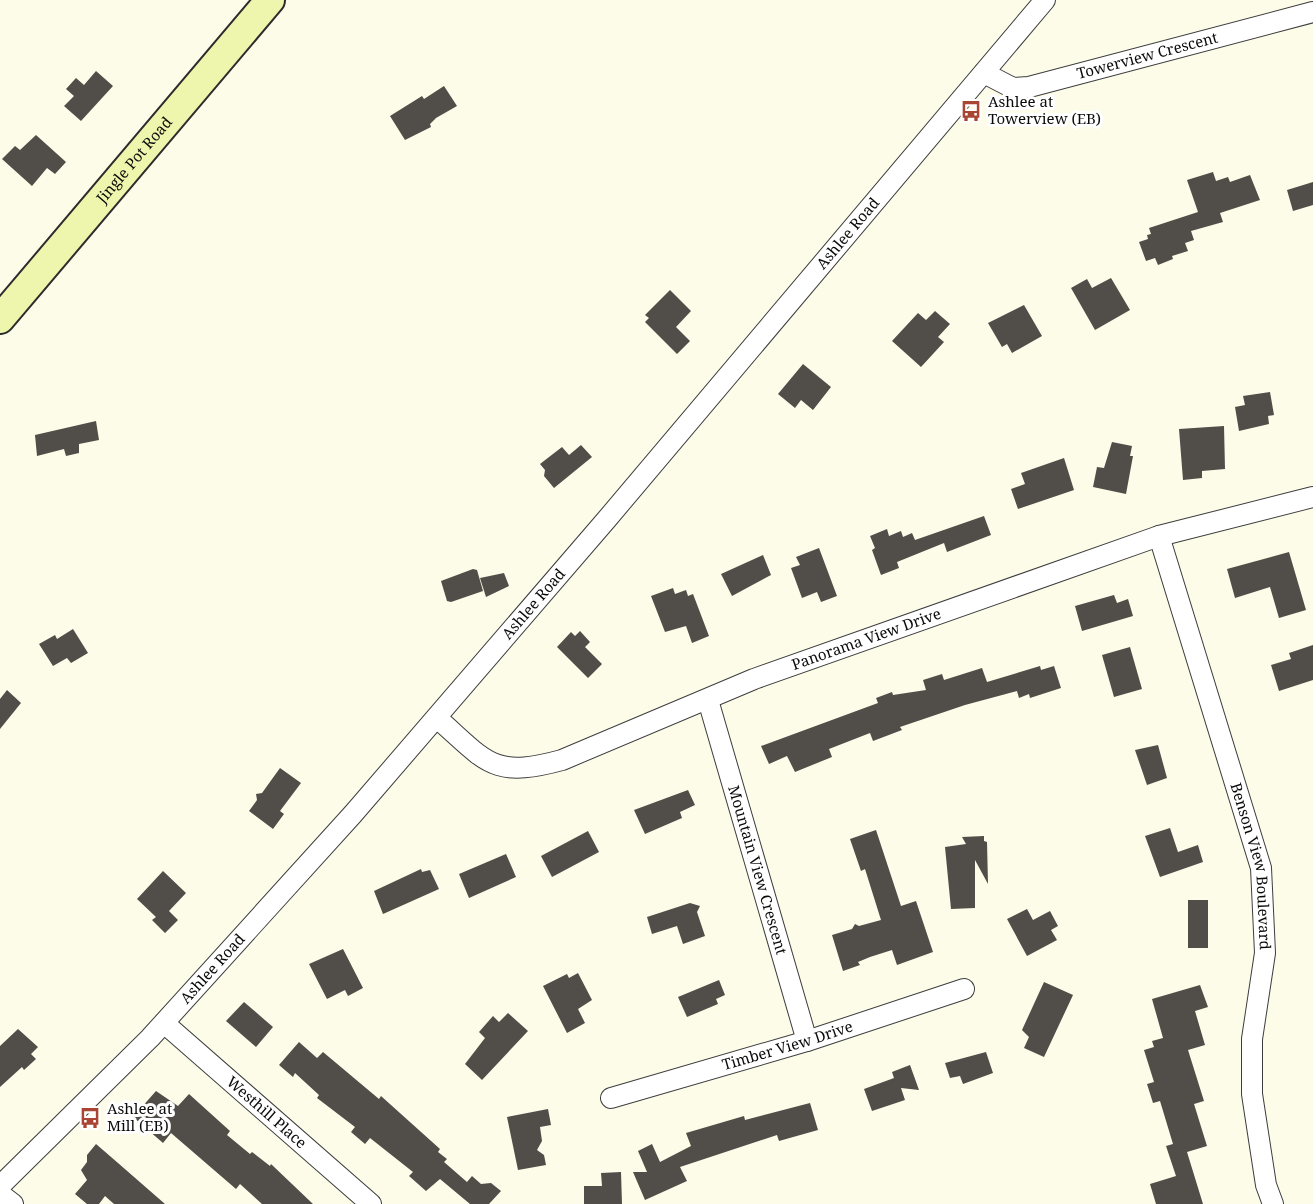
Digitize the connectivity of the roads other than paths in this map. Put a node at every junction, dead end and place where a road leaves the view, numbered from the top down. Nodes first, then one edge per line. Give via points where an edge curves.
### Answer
1 (270, 0) edge
2 (1046, 0) edge
3 (1313, 12) edge
4 (984, 73) junction
5 (0, 319) edge
6 (1313, 497) edge
7 (1159, 536) junction
8 (708, 700) junction
9 (437, 718) junction
10 (964, 989) dead end
11 (164, 1023) junction
12 (807, 1041) junction
13 (611, 1098) dead end
14 (0, 1186) edge
15 (0, 1194) edge
16 (13, 1204) edge
17 (371, 1204) edge
18 (1273, 1204) edge

1 - 5 street, Jingle Pot Road
2 - 4 street, Ashlee Road
3 - 4 street, Towerview Crescent via 1029,87 1013,88
4 - 9 street, Ashlee Road
6 - 7 street, Panorama View Drive
7 - 8 street, Panorama View Drive via 754,679
7 - 18 street, Benson View Boulevard via 1261,868 1265,952 1252,1039 1252,1094 1266,1185
8 - 9 street, Panorama View Drive via 562,760 523,769 498,766 479,756
8 - 12 street, Mountain View Crescent
9 - 11 street, Ashlee Road
10 - 12 street, Timber View Drive
11 - 14 street, Ashlee Road
11 - 17 street, Westhill Place
12 - 13 street, Timber View Drive
15 - 16 street

